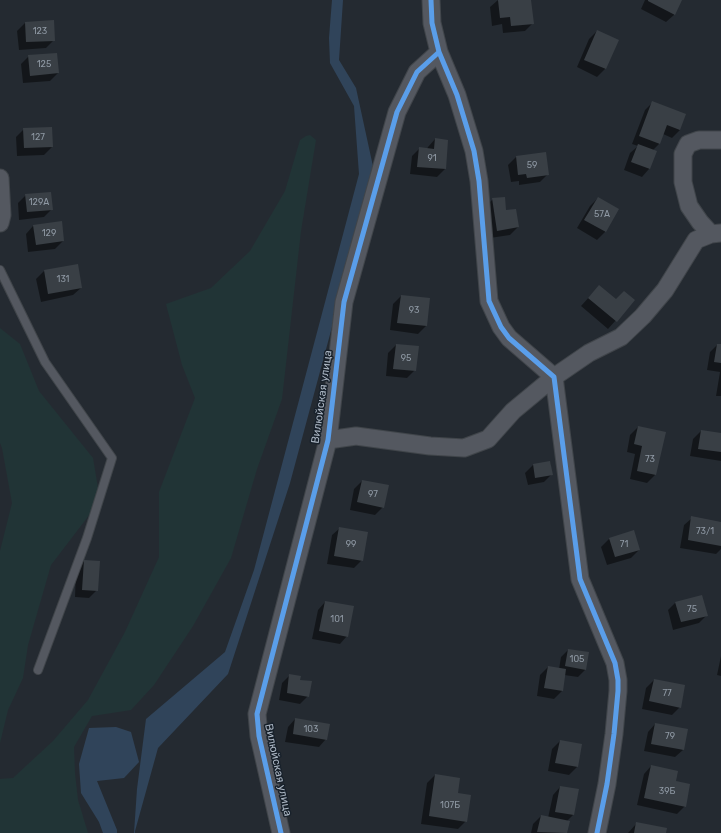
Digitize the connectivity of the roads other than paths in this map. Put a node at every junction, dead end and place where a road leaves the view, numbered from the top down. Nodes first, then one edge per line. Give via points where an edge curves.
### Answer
1 (431, 0) edge
2 (439, 52) junction
3 (721, 140) edge
4 (0, 178) edge
5 (0, 223) edge
6 (716, 233) edge
7 (0, 270) edge
8 (554, 377) junction
9 (328, 440) junction
10 (38, 670) dead end
11 (281, 833) edge
12 (597, 833) edge

1 - 2 street via 432,23
2 - 8 street via 457,95 474,151 489,301 509,338
2 - 9 street, Вилюйская улица via 417,72 397,112 344,302
3 - 6 street via 699,140 688,144 683,154 682,182 689,206 700,222
4 - 5 street
6 - 8 street via 696,240 665,290 621,337 590,353
7 - 10 lane via 45,362 112,458
8 - 9 street via 513,411 488,439 464,448 356,436
8 - 12 street via 580,579 615,663 618,680 614,734
9 - 11 street, Вилюйская улица via 257,714 259,736

